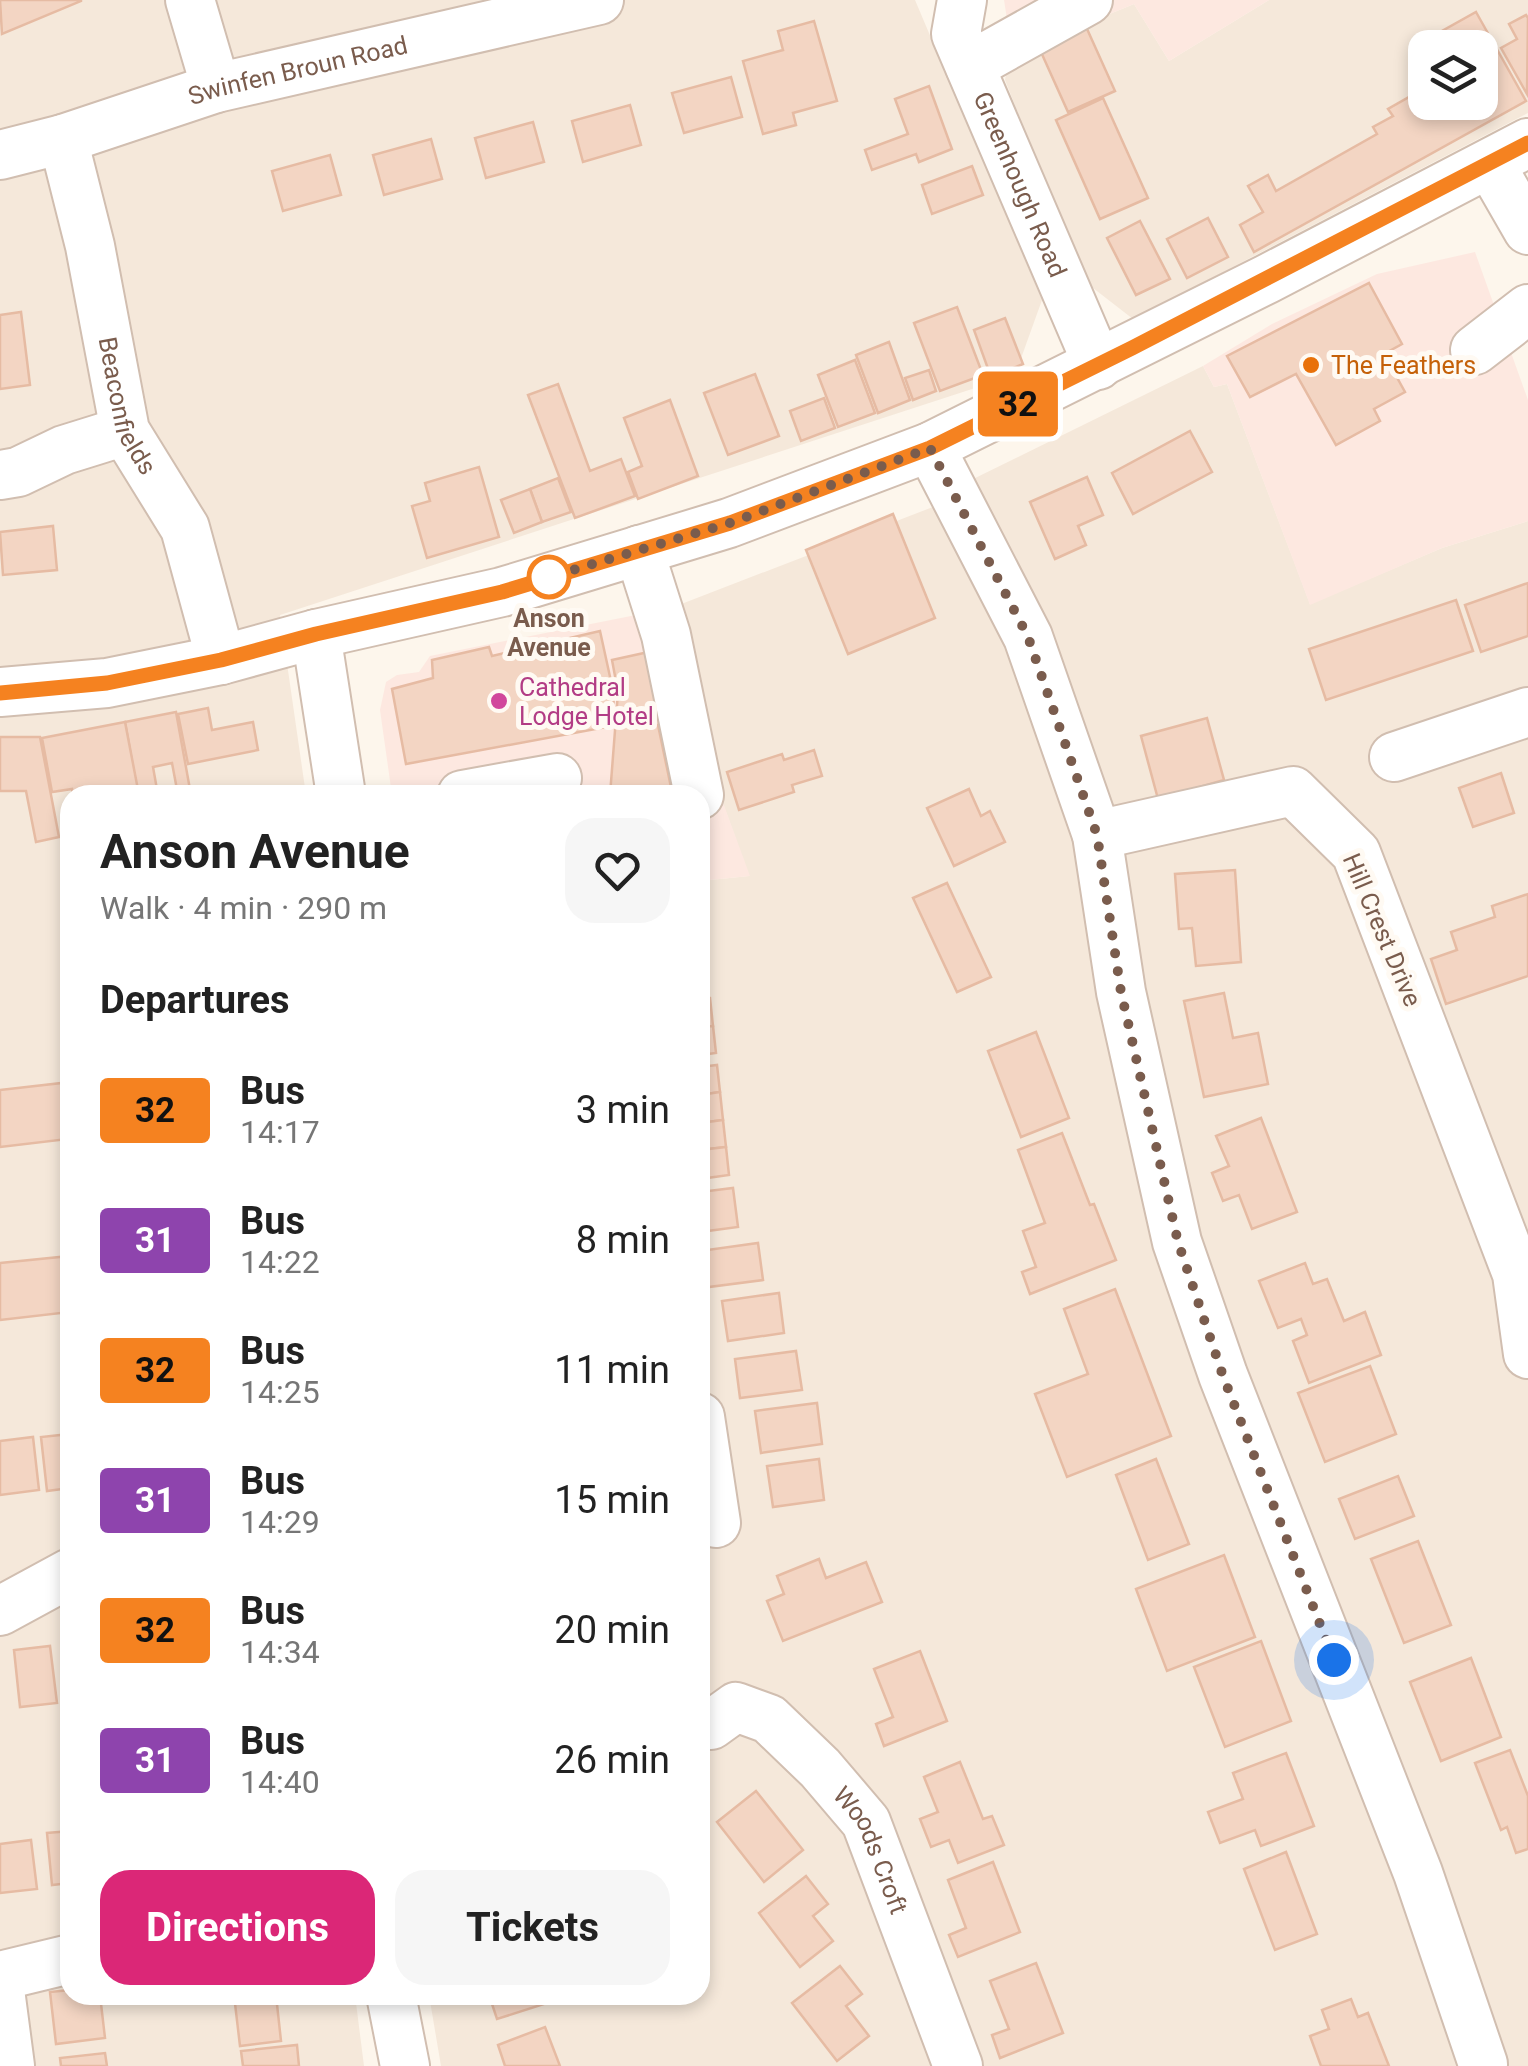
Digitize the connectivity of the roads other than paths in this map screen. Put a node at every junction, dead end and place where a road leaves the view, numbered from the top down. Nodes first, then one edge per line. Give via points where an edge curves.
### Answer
1 (190, 0) edge
2 (599, 0) edge
3 (962, 0) edge
4 (1088, 0) edge
5 (970, 66) junction
6 (216, 88) junction
7 (63, 139) junction
8 (1509, 154) edge
9 (0, 155) edge
10 (1528, 230) edge
11 (1528, 309) edge
12 (1474, 350) dead end
13 (1098, 365) junction
14 (125, 432) junction
15 (930, 448) junction
16 (0, 475) edge
17 (639, 550) junction
18 (316, 634) junction
19 (221, 660) junction
20 (0, 692) edge
21 (1528, 712) edge
22 (1393, 754) dead end
23 (557, 778) dead end
24 (339, 785) edge
25 (518, 785) edge
26 (697, 785) edge
27 (1097, 835) junction
28 (1528, 1354) edge
29 (710, 1483) edge
30 (716, 1523) dead end
31 (60, 1578) edge
32 (0, 1611) edge
33 (711, 1725) dead end
34 (60, 1961) edge
35 (0, 1976) edge
36 (0, 1990) edge
37 (393, 2005) edge
38 (1483, 2064) edge
39 (10, 2066) edge
40 (405, 2066) edge
41 (958, 2066) edge

1 - 6 street
2 - 6 street, Swinfen Broun Road
3 - 5 street, Greenhough Road via 956,34
4 - 5 street
5 - 13 street, Greenhough Road
6 - 7 street, Swinfen Broun Road
7 - 9 street, Swinfen Broun Road
7 - 14 street, Beaconfields
8 - 10 street
8 - 13 street
11 - 12 street
13 - 15 street
14 - 16 street
14 - 19 street, Beaconfields via 184,528
15 - 17 street
15 - 27 street via 1028,637
17 - 18 street via 502,592
17 - 26 street via 666,634
18 - 19 street
18 - 24 street
19 - 20 street via 107,683
21 - 22 street
23 - 25 street
27 - 28 street, Hill Crest Drive via 1292,791 1356,853 1517,1274
27 - 38 street via 1121,992 1178,1242 1223,1376 1422,1871
29 - 30 street
31 - 32 street
33 - 41 street, Woods Croft via 736,1706 769,1719 866,1822
34 - 35 street
36 - 39 street
37 - 40 street

